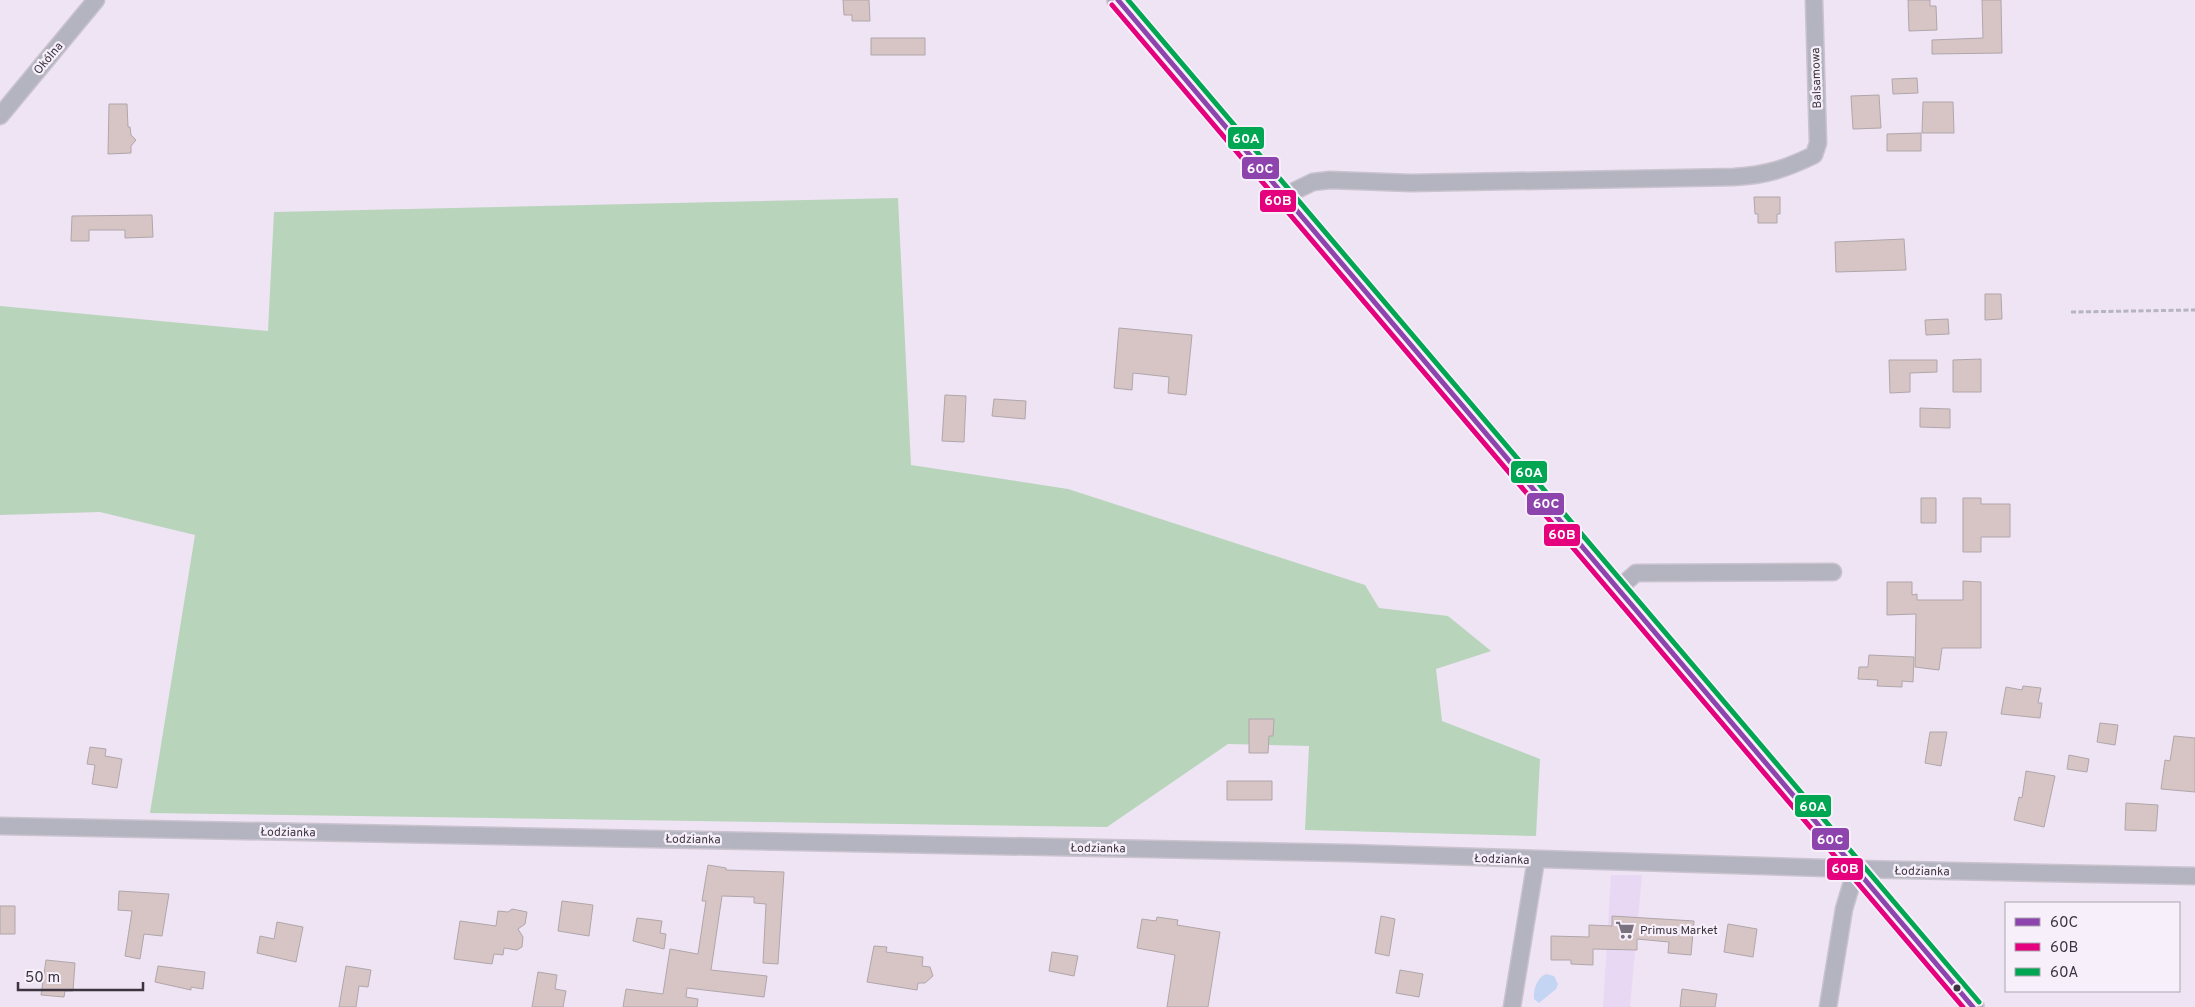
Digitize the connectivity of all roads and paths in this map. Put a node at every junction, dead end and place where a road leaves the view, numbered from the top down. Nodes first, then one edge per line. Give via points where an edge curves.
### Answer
1 (96, 0) edge
2 (1118, 0) edge
3 (1814, 0) edge
4 (0, 116) edge
5 (1284, 196) junction
6 (2195, 310) edge
7 (2071, 312) dead end
8 (1833, 572) dead end
9 (1618, 589) junction
10 (0, 826) edge
11 (1536, 860) junction
12 (1856, 869) junction
13 (2195, 876) edge
14 (1512, 1007) edge
15 (1828, 1007) edge
16 (1973, 1007) edge

1 - 4 street, Okólna
2 - 5 main road
3 - 5 street, Balsamowa via 1818,143 1814,155 1784,169 1760,176 1411,183 1330,180 1313,182
5 - 9 main road
6 - 7 path
8 - 9 street via 1636,573
9 - 12 main road
10 - 11 street, Łodzianka via 1338,853
11 - 12 street, Łodzianka
11 - 14 street
12 - 13 street, Łodzianka
12 - 15 street via 1844,909
12 - 16 main road

